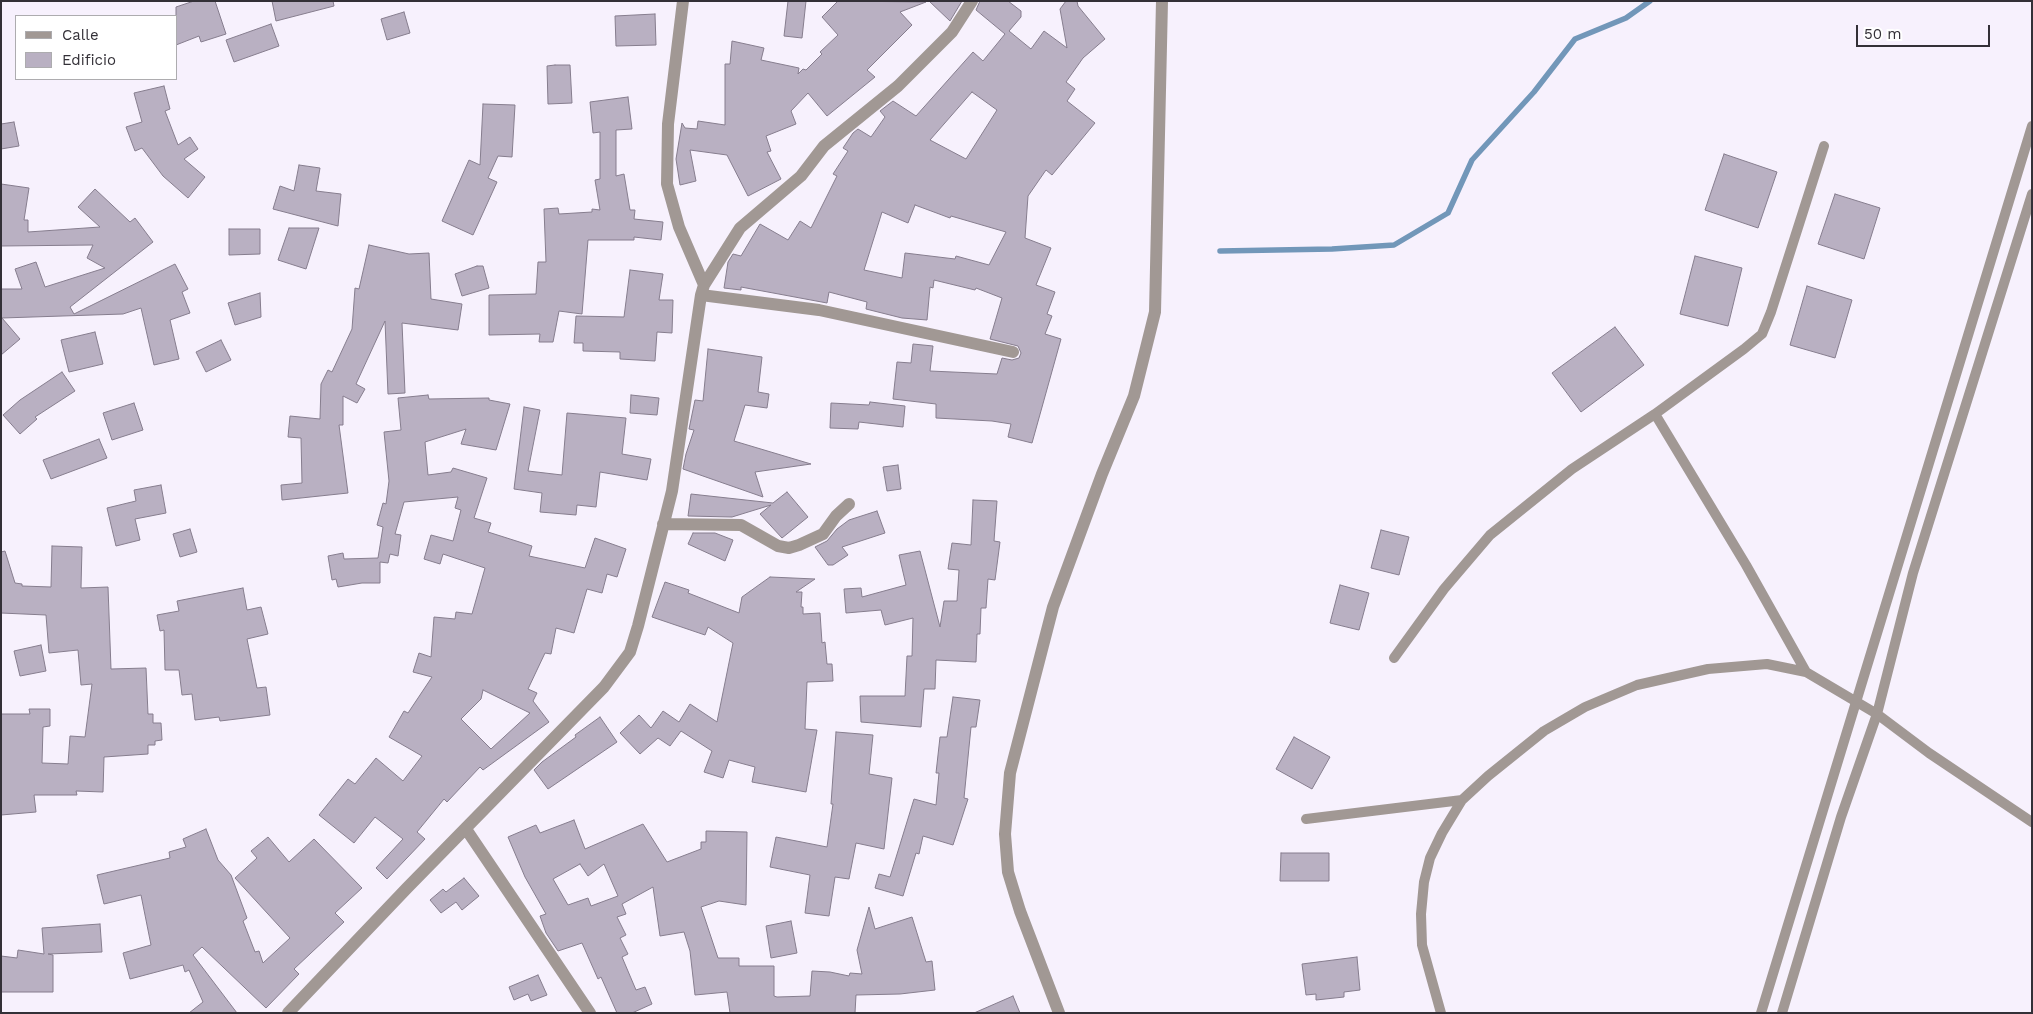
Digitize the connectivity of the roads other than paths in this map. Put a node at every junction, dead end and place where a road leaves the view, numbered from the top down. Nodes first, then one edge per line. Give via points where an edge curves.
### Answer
1 (683, 1) edge
2 (972, 1) edge
3 (1162, 1) edge
4 (2032, 126) edge
5 (1824, 146) dead end
6 (2032, 194) edge
7 (703, 290) junction
8 (1013, 352) dead end
9 (1655, 414) junction
10 (849, 504) dead end
11 (663, 524) junction
12 (1394, 658) dead end
13 (1806, 672) junction
14 (1856, 700) junction
15 (1877, 714) junction
16 (1462, 800) junction
17 (1306, 819) dead end
18 (2032, 822) edge
19 (466, 828) junction
20 (288, 1013) edge
21 (590, 1013) edge
22 (1059, 1013) edge
23 (1440, 1013) edge
24 (1761, 1013) edge
25 (1782, 1013) edge

1 - 7 street via 668,124 667,184
2 - 7 street via 952,32 898,86 824,146 801,176 740,228
3 - 22 street via 1155,312 1134,396 1053,607 1010,773 1005,834 1008,872
4 - 14 lane
5 - 9 lane via 1762,334
6 - 15 lane via 1914,573
7 - 8 street via 819,310
7 - 11 street via 672,491
9 - 12 lane via 1572,469 1490,535 1444,589
9 - 13 lane
10 - 11 street via 823,534 789,548 778,546 741,525
11 - 19 street via 630,652 604,687
13 - 14 lane
13 - 16 lane via 1767,664 1708,669 1637,685 1585,707 1544,731
14 - 15 lane
14 - 24 lane
15 - 18 lane
15 - 25 lane via 1841,817
16 - 17 lane
16 - 23 lane via 1430,858 1424,882 1422,945
19 - 20 street
19 - 21 street

